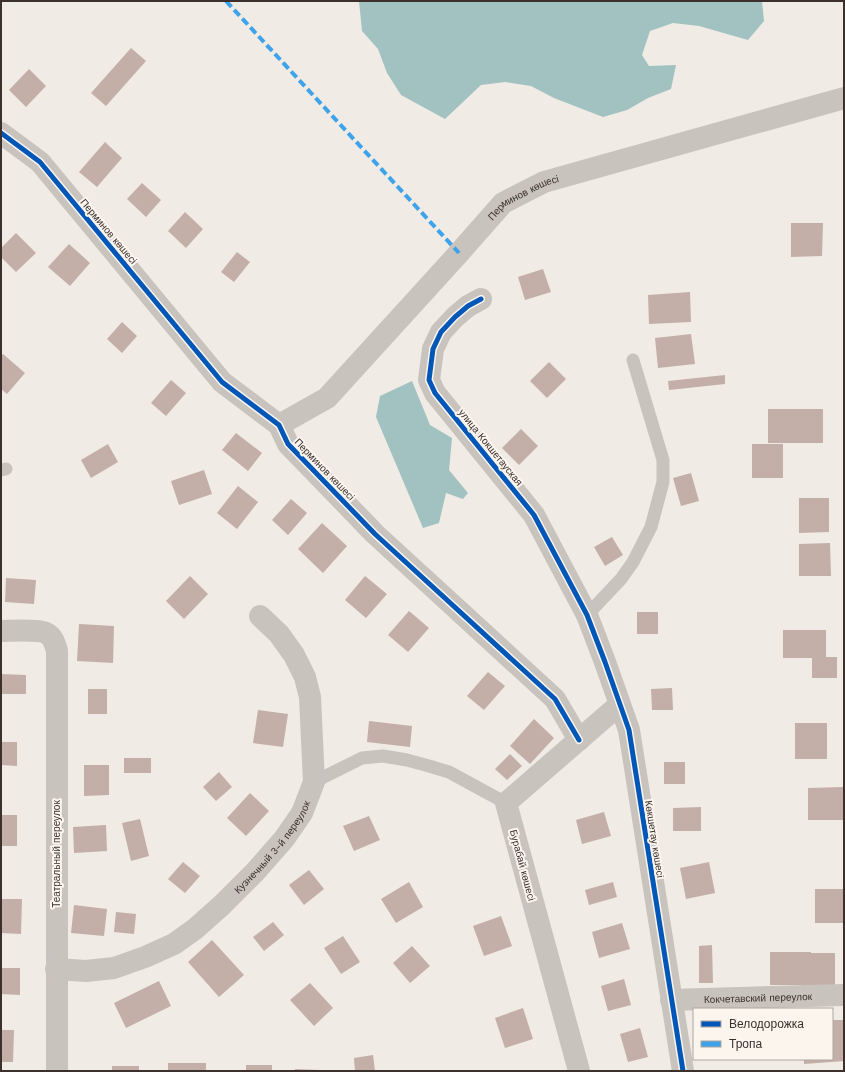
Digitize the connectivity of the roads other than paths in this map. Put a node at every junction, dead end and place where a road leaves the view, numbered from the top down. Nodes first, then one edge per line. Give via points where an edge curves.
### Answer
1 (844, 98) edge
2 (1, 133) edge
3 (481, 299) dead end
4 (633, 360) dead end
5 (279, 425) junction
6 (587, 615) junction
7 (260, 616) dead end
8 (1, 631) edge
9 (620, 705) junction
10 (579, 740) junction
11 (314, 782) junction
12 (506, 803) junction
13 (56, 969) junction
14 (844, 995) edge
15 (671, 1000) junction
16 (57, 1071) edge
17 (579, 1071) edge
18 (683, 1071) edge

1 - 5 street, Перминов көшесі via 544,182 504,203 327,398
2 - 5 street, Перминов көшесі via 40,162 222,382
3 - 6 street, улица Кокшетауская via 468,306 441,332 433,349 429,380 435,393 534,515
4 - 6 lane via 663,460 663,482 651,527 633,562
5 - 10 street, Перминов көшесі via 288,444 375,534 555,699
6 - 9 street, Көкшетау көшесі
7 - 11 street, Кузнечный 3-й переулок via 279,634 305,677 310,697
8 - 13 street, Театральный переулок via 47,633 57,651
9 - 10 street
9 - 15 street, Көкшетау көшесі via 629,730
10 - 12 street
11 - 12 lane via 362,758 383,756 449,772
11 - 13 street, Кузнечный 3-й переулок via 302,813 284,838 255,872 195,930 174,944 114,968 86,971
12 - 17 street, Бурабай көшесі
13 - 16 street, Театральный переулок
14 - 15 street, Кокчетавский переулок
15 - 18 street, Көкшетау көшесі

